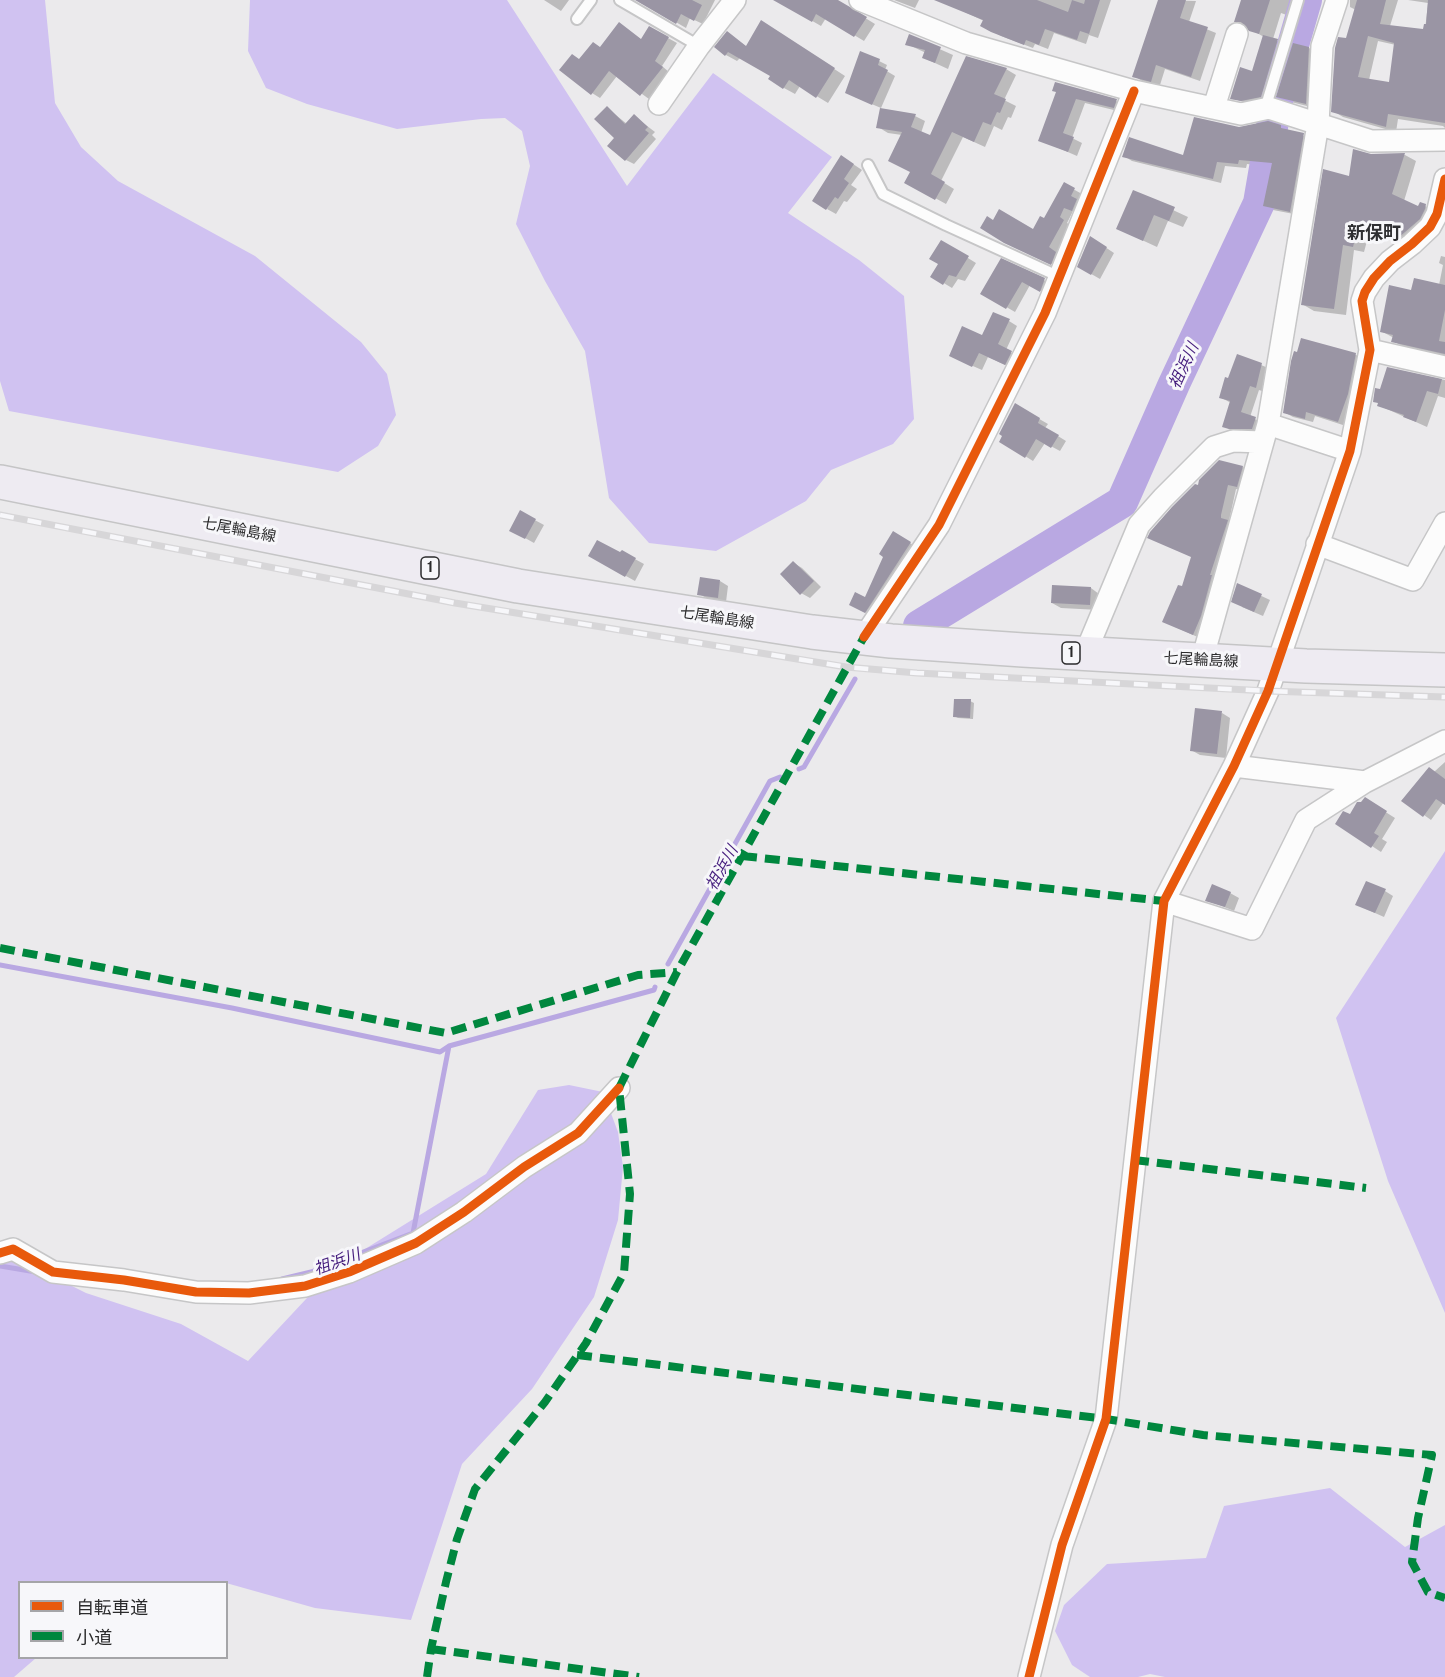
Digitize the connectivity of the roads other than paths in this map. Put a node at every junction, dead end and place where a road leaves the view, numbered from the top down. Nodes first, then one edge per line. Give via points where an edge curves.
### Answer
1 (591, 0) edge
2 (620, 0) edge
3 (735, 0) edge
4 (860, 0) edge
5 (1298, 0) edge
6 (1337, 0) edge
7 (577, 19) dead end
8 (1237, 34) dead end
9 (699, 46) junction
10 (1134, 91) junction
11 (659, 104) dead end
12 (1214, 107) junction
13 (1272, 110) junction
14 (1318, 124) junction
15 (1445, 140) edge
16 (868, 165) dead end
17 (1445, 179) edge
18 (1441, 215) edge
19 (1060, 277) junction
20 (1370, 350) junction
21 (1445, 367) edge
22 (1265, 433) junction
23 (1350, 451) junction
24 (0, 482) edge
25 (1445, 523) edge
26 (1317, 544) junction
27 (864, 637) junction
28 (1085, 654) junction
29 (1202, 660) junction
30 (1277, 664) junction
31 (1445, 670) edge
32 (1445, 741) edge
33 (1234, 766) junction
34 (1365, 782) junction
35 (1164, 901) junction
36 (619, 1088) dead end
37 (0, 1253) edge
38 (1029, 1677) edge

1 - 7 lane
2 - 9 lane
3 - 9 street
4 - 10 street via 966,43
5 - 13 lane
6 - 14 street via 1322,46
8 - 12 street
9 - 11 street
10 - 12 street
10 - 19 street
12 - 13 street via 1241,114
13 - 14 street
14 - 15 street via 1371,141
14 - 22 street
16 - 19 lane via 883,194
17 - 18 street
18 - 20 street via 1390,261 1365,292 1362,301
19 - 27 street via 939,525
20 - 21 street
20 - 23 street
22 - 23 street
22 - 28 street via 1214,447 1139,525
22 - 29 street
23 - 26 street
24 - 27 main road, 七尾輪島線 / 1 via 518,586
25 - 26 street via 1413,580
26 - 30 street
27 - 28 main road, 七尾輪島線 / 1
28 - 29 main road, 七尾輪島線 / 1
29 - 30 main road, 七尾輪島線 / 1
30 - 31 main road, 七尾輪島線 / 1
30 - 33 street
32 - 34 street
33 - 34 street
33 - 35 street
34 - 35 street via 1306,820 1252,929
35 - 38 street via 1106,1419 1062,1545
36 - 37 street via 578,1133 416,1243 305,1286 249,1293 196,1292 53,1272 13,1249

